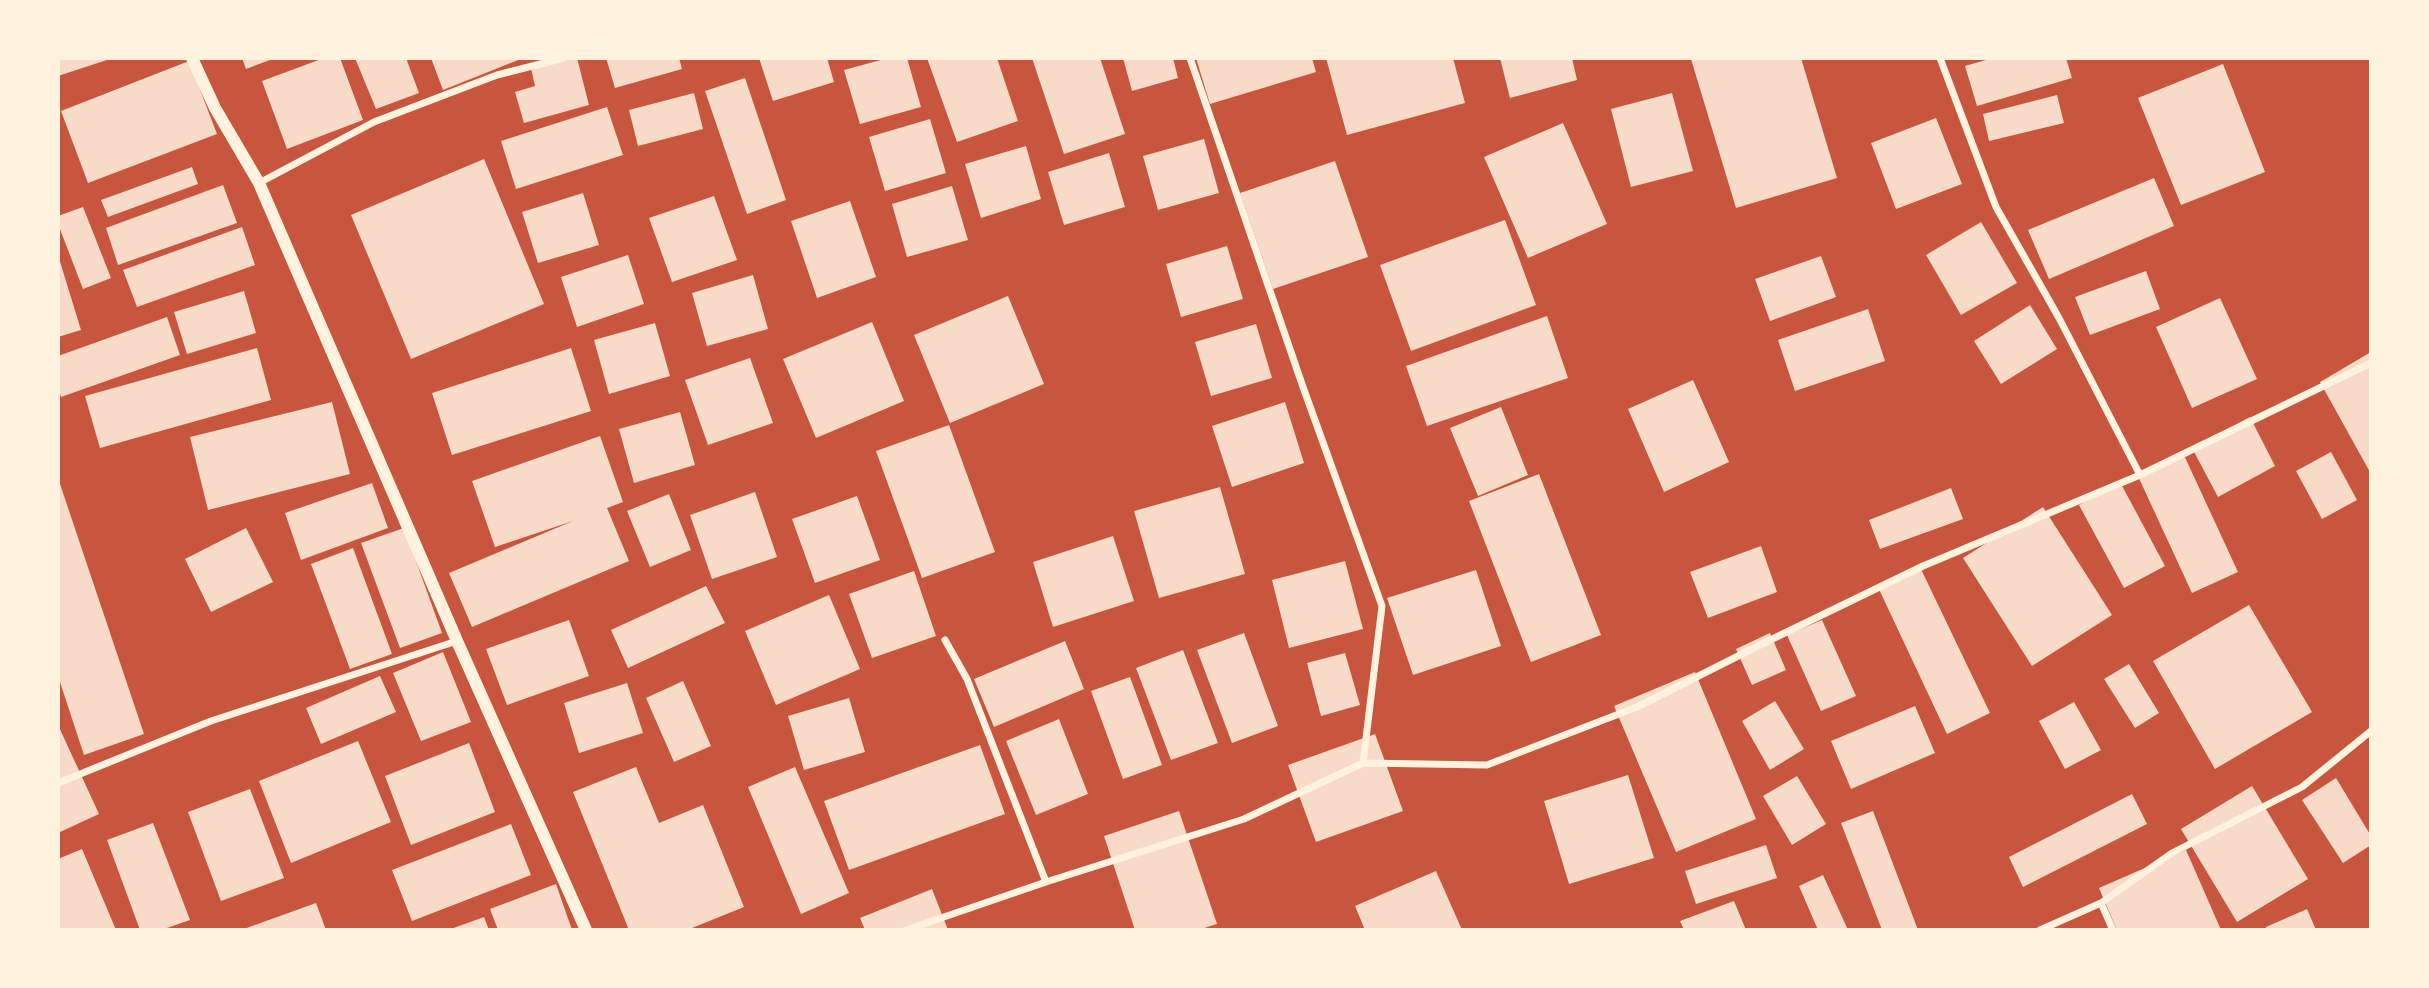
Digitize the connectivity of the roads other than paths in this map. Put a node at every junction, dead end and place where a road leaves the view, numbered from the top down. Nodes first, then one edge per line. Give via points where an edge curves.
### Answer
1 (192, 58) edge
2 (564, 58) edge
3 (1191, 58) edge
4 (1940, 58) edge
5 (259, 183) junction
6 (2371, 363) edge
7 (2140, 475) junction
8 (945, 640) dead end
9 (457, 641) junction
10 (2371, 731) edge
11 (1363, 763) junction
12 (58, 783) edge
13 (1046, 882) junction
14 (2101, 903) junction
15 (586, 930) edge
16 (906, 930) edge
17 (2040, 930) edge
18 (2112, 930) edge

1 - 5 street
2 - 5 street via 497,75 374,122
3 - 11 street via 1382,606
4 - 7 street via 1996,207
5 - 9 street
6 - 7 street
7 - 11 street via 1923,566 1637,707 1487,765
8 - 13 street via 967,680
9 - 12 street via 211,721
9 - 15 street
10 - 14 street via 2301,787 2172,853
11 - 13 street via 1244,819
13 - 16 street
14 - 17 street
14 - 18 street

